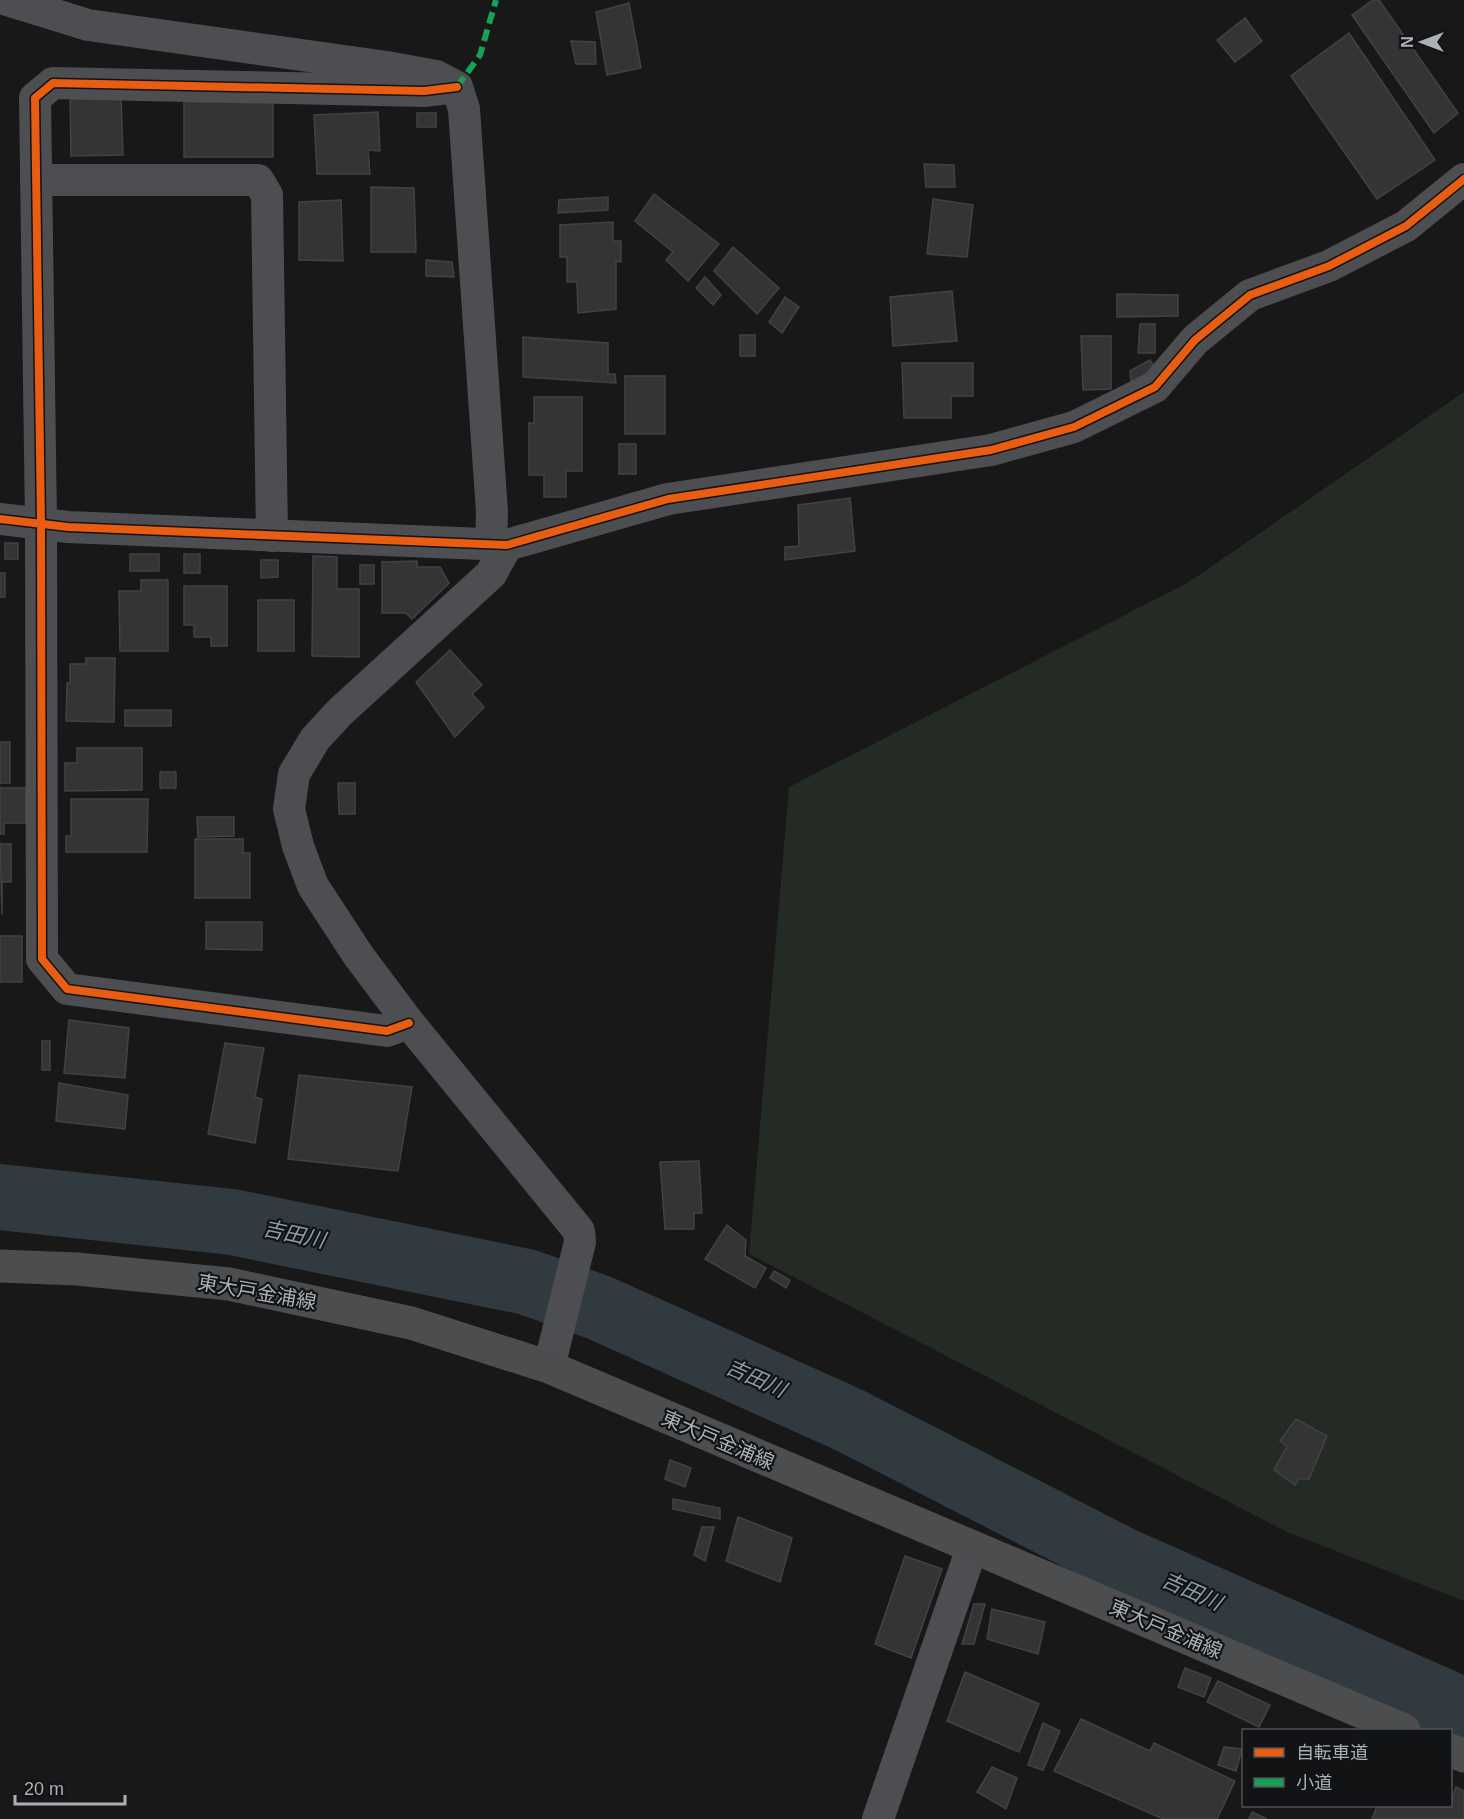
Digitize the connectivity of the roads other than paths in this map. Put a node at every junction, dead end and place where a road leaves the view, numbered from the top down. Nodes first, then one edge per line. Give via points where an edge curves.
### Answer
1 (7, 0) edge
2 (457, 87) junction
3 (1464, 179) edge
4 (36, 180) junction
5 (0, 519) edge
6 (41, 523) junction
7 (272, 536) junction
8 (499, 545) junction
9 (409, 1023) junction
10 (0, 1266) edge
11 (551, 1358) junction
12 (972, 1548) junction
13 (1399, 1729) edge
14 (878, 1819) edge

1 - 2 street via 88,25 387,67 436,76
2 - 4 street via 424,91 53,83 34,98
2 - 8 street via 465,121 492,512
3 - 8 street via 1406,226 1329,266 1250,295 1195,340 1155,387 1074,427 991,450 668,499
4 - 6 street
4 - 7 street via 258,180 267,195
5 - 6 street
6 - 7 street
6 - 9 street via 42,959 67,989 387,1031
7 - 8 street
8 - 9 street via 491,574 340,712 315,739 294,774 289,809 313,886 357,955
9 - 11 street via 579,1231 580,1242
10 - 11 main road, 東大戸金浦線 via 78,1269 229,1284
11 - 12 main road, 東大戸金浦線
12 - 13 main road, 東大戸金浦線
12 - 14 street

